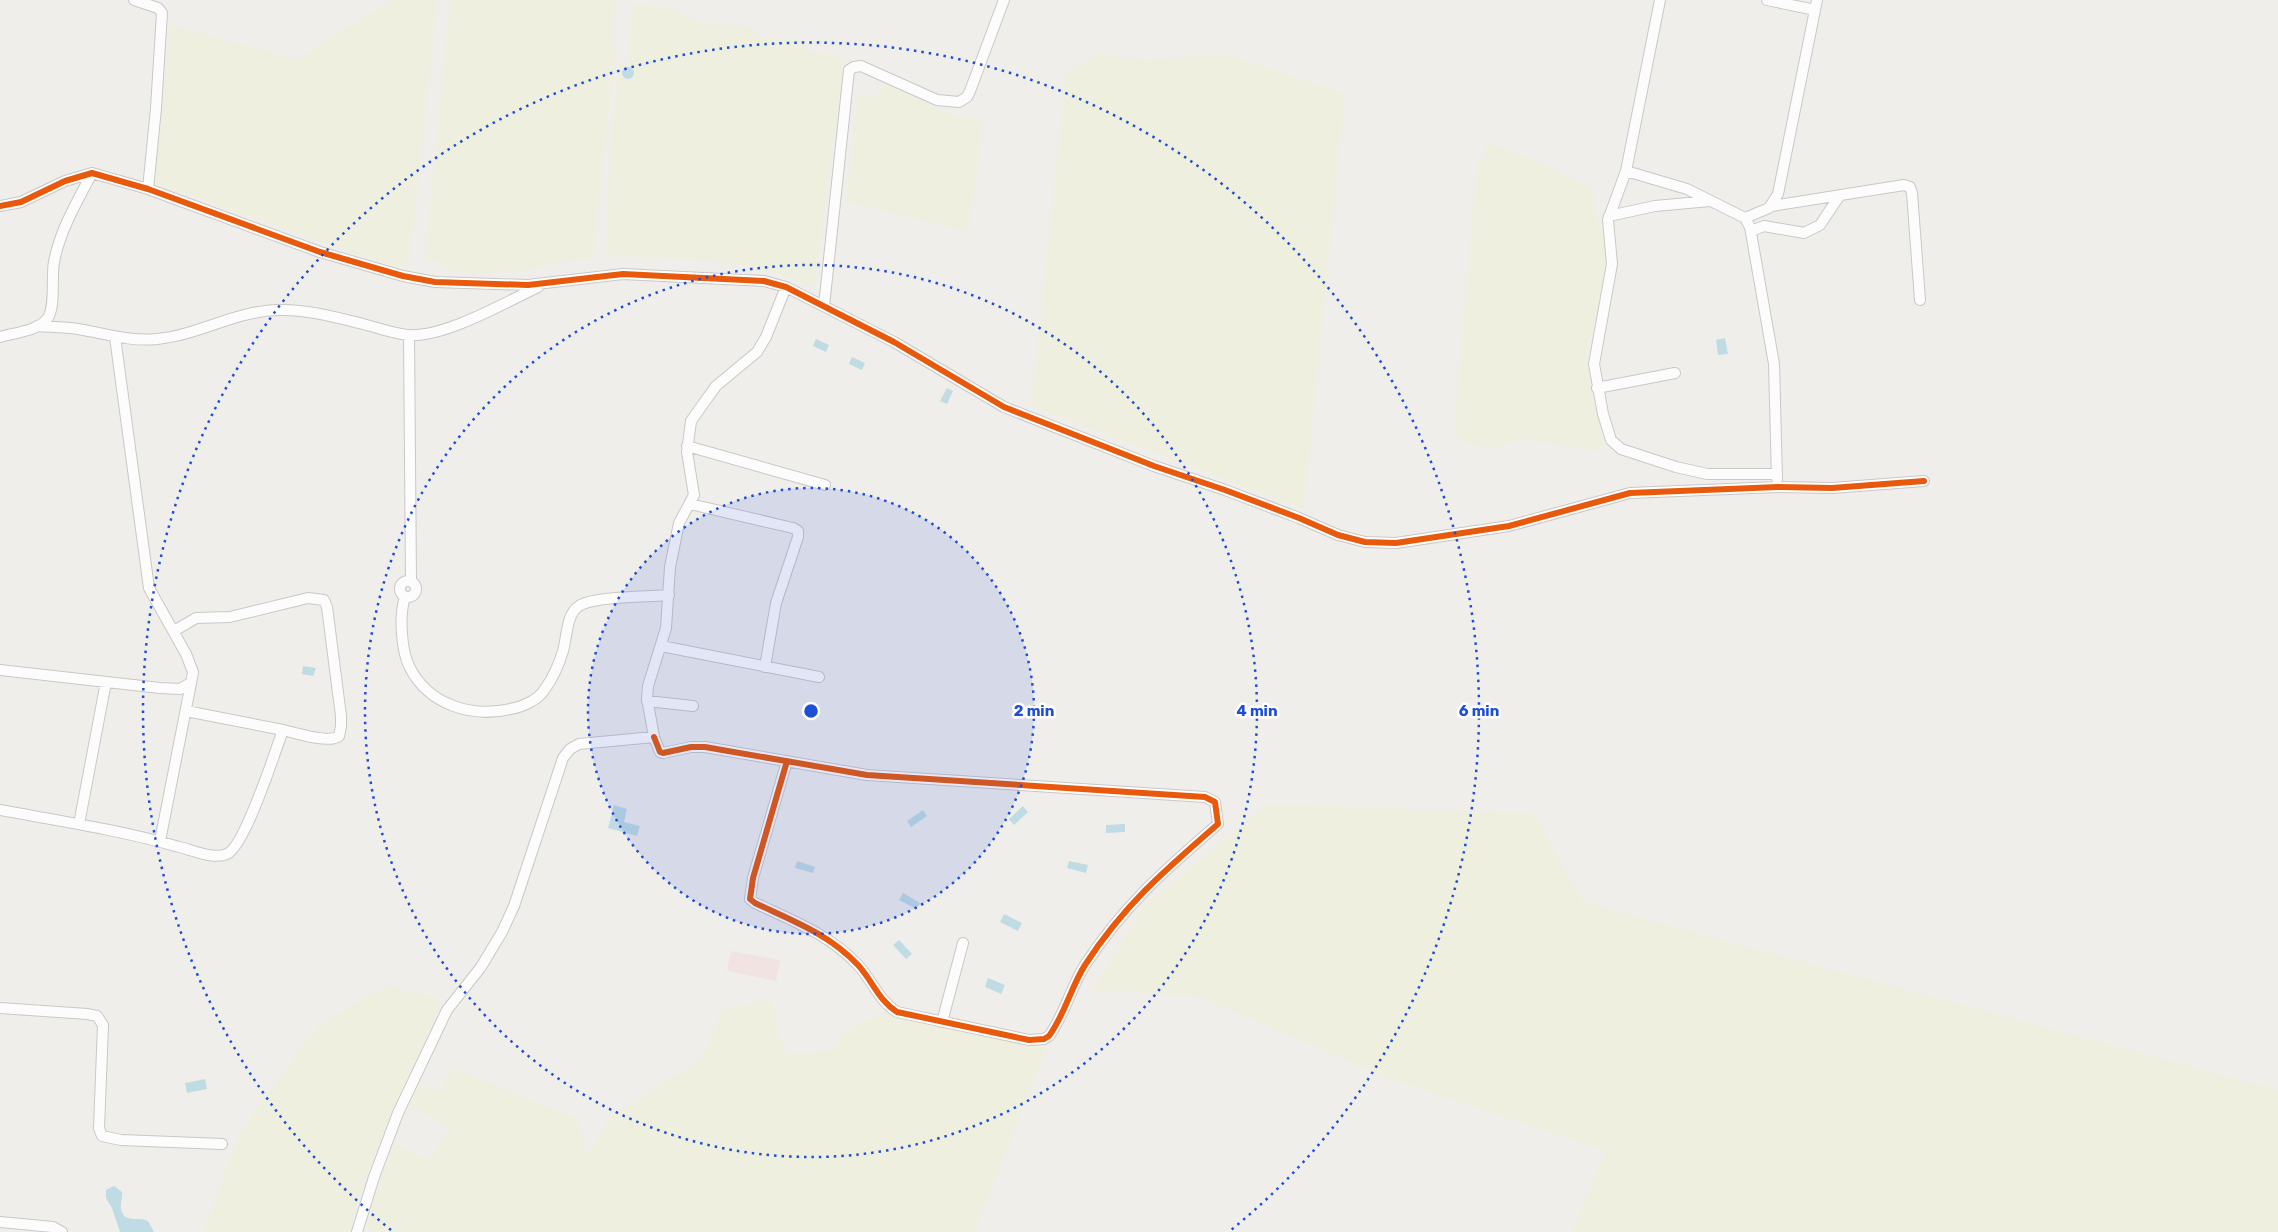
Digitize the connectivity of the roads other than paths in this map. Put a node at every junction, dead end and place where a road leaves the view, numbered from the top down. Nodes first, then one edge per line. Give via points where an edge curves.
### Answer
1 (134, 0) edge
2 (1004, 0) edge
3 (1660, 0) edge
4 (1767, 0) edge
5 (1816, 5) edge
6 (1626, 171) junction
7 (92, 173) junction
8 (148, 189) junction
9 (1840, 196) junction
10 (1714, 202) junction
11 (0, 206) edge
12 (1772, 206) junction
13 (1609, 216) junction
14 (1745, 218) junction
15 (1751, 231) junction
16 (547, 282) junction
17 (786, 287) junction
18 (1920, 300) dead end
19 (824, 306) junction
20 (37, 326) junction
21 (409, 335) junction
22 (0, 337) edge
23 (115, 337) junction
24 (1675, 373) dead end
25 (1597, 388) junction
26 (687, 446) junction
27 (1776, 474) junction
28 (1924, 481) dead end
29 (825, 485) dead end
30 (1778, 487) junction
31 (690, 504) junction
32 (669, 595) junction
33 (174, 631) junction
34 (661, 646) junction
35 (765, 667) junction
36 (0, 670) edge
37 (819, 677) dead end
38 (106, 682) junction
39 (191, 683) junction
40 (648, 701) junction
41 (693, 706) dead end
42 (186, 711) junction
43 (283, 730) junction
44 (654, 737) junction
45 (787, 761) junction
46 (0, 810) edge
47 (79, 824) junction
48 (160, 841) junction
49 (963, 942) dead end
50 (0, 1008) edge
51 (942, 1022) junction
52 (222, 1144) dead end
53 (0, 1222) edge
54 (62, 1232) edge
55 (358, 1232) edge

1 - 8 street via 158,8 162,13
2 - 19 street via 970,91 959,102 937,100 861,66 850,70
3 - 6 street
4 - 5 street
5 - 12 street via 1781,183
6 - 10 street via 1667,182
6 - 13 street
7 - 8 street
7 - 11 street via 65,181 21,202
7 - 20 street via 56,249 50,313
8 - 16 street via 320,252 403,276 458,284
9 - 12 street
9 - 15 street via 1820,225 1804,232 1764,226
9 - 18 street via 1904,185 1910,187
10 - 13 street via 1656,206
10 - 14 street
12 - 14 street
13 - 25 street via 1612,264 1595,358
14 - 15 street
15 - 27 street via 1774,364
16 - 17 street via 624,274 764,281
16 - 21 street via 432,333
17 - 19 street
17 - 26 street via 757,352 716,386 696,412 691,421
19 - 30 street via 894,342 1004,408 1145,463 1290,514 1338,535 1365,542 1396,543 1510,526 1630,493
20 - 22 street
20 - 23 street
21 - 23 street via 300,310 278,310 228,318 167,338
21 - 32 street via 411,582 404,582 400,593 405,597 401,612 405,652 408,665 417,679 451,706 468,711 516,708 544,690 562,653 571,616 580,605
23 - 33 street via 146,574 152,596
24 - 25 street
25 - 27 street via 1611,440 1621,449 1707,474
26 - 29 street
26 - 31 street via 694,490
27 - 30 street
28 - 30 street via 1832,488
31 - 32 street via 679,523 670,567
31 - 35 street via 798,531 776,604
32 - 34 street
33 - 39 street via 191,665
33 - 43 street via 196,618 230,617 308,598 324,600 341,731 337,738 330,739
34 - 35 street
34 - 40 street via 650,674
35 - 37 street
36 - 38 street
38 - 39 street via 180,689
38 - 47 street
39 - 42 street
40 - 41 street
40 - 44 street
42 - 43 street
42 - 48 street
43 - 48 street via 237,845 228,853 214,856
44 - 45 street via 663,753 705,747
44 - 55 street via 579,744 563,758 514,906 481,968 459,992 442,1018 398,1114
45 - 51 street via 750,898 833,942 858,965 889,1007
45 - 51 street via 868,776 1163,792 1206,797 1215,802 1218,824 1159,875 1112,927 1084,967 1050,1036 1028,1040
46 - 47 street
47 - 48 street
49 - 51 street
50 - 52 street via 97,1016 103,1025 99,1128 102,1136 121,1140
53 - 54 street via 53,1227

